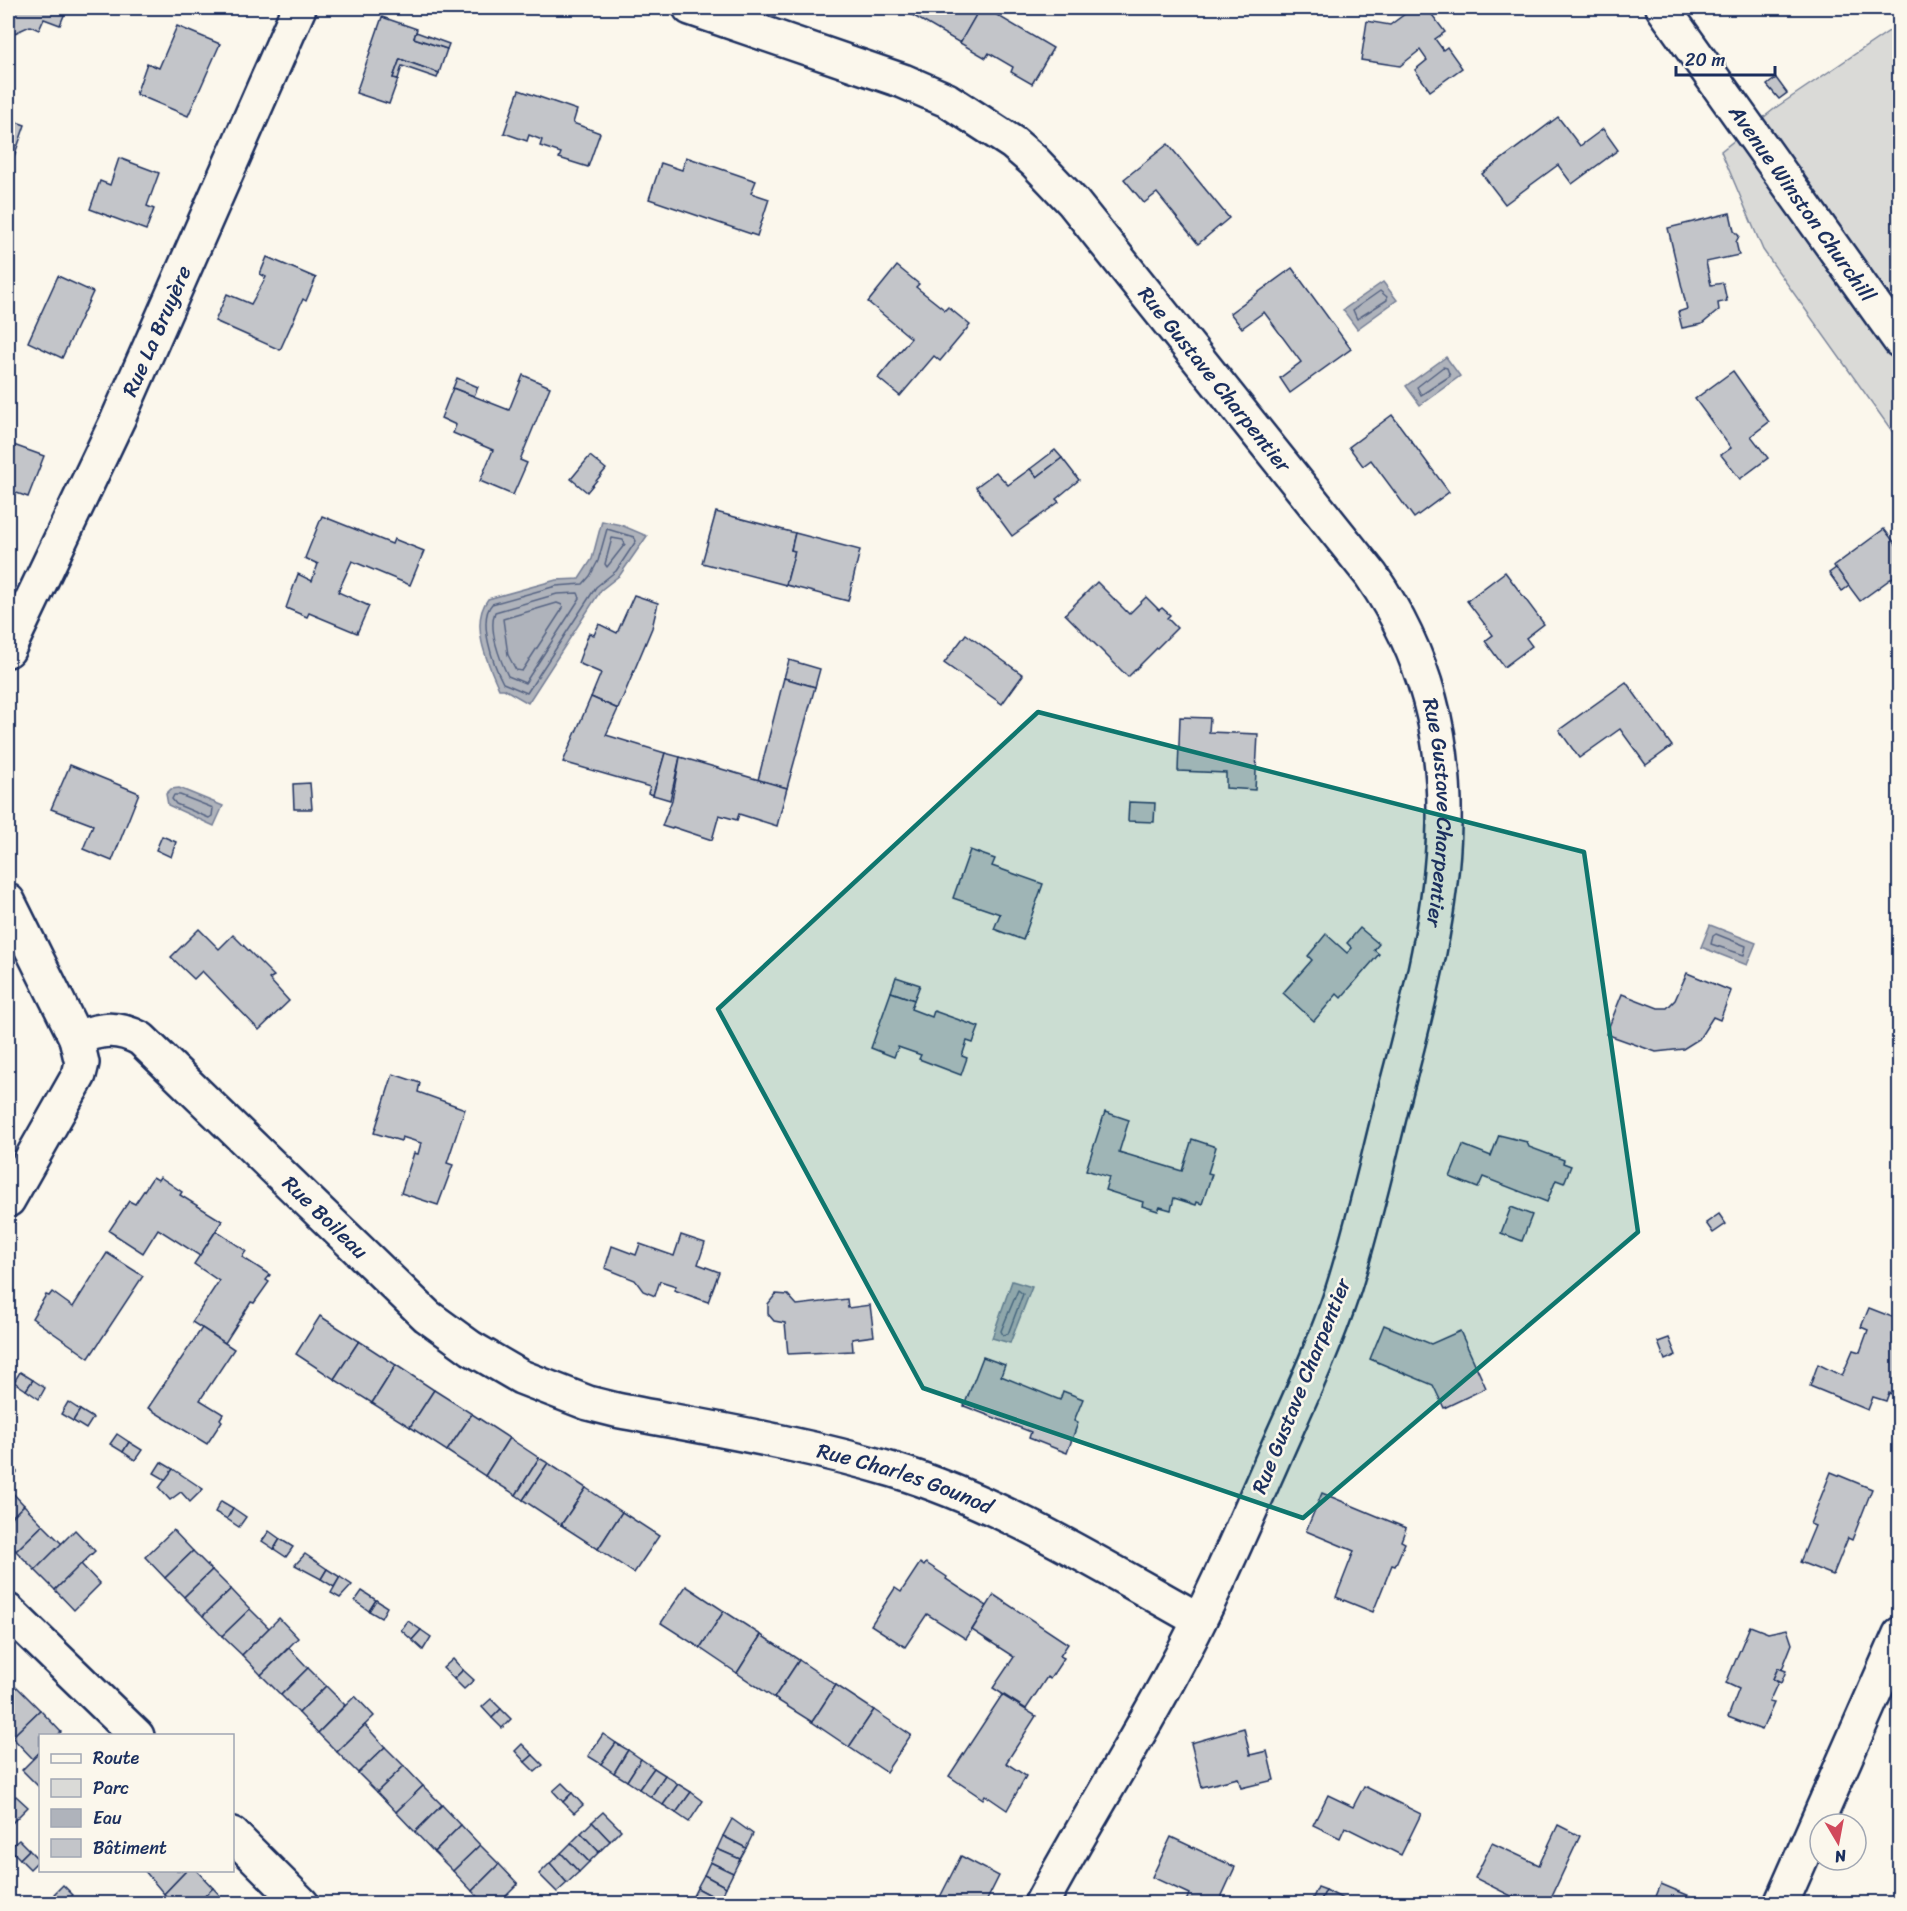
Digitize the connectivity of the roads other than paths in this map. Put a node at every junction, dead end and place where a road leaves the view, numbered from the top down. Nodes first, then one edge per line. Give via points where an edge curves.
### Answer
1 (299, 8) edge
2 (690, 8) edge
3 (1663, 8) edge
4 (1899, 341) edge
5 (8, 650) edge
6 (8, 901) edge
7 (76, 1038) junction
8 (8, 1200) edge
9 (588, 1403) joint
10 (8, 1611) edge
11 (1199, 1620) junction
12 (1899, 1634) edge
13 (135, 1734) edge
14 (234, 1836) edge
15 (302, 1904) edge
16 (1041, 1904) edge
17 (1781, 1904) edge

1 - 5 street, Rue La Bruyère via 132,388
2 - 11 street, Rue Gustave Charpentier via 927,90 972,115 1034,161 1074,202 1371,575 1414,650 1432,705 1441,765 1443,862 1426,975 1341,1296 1236,1545
3 - 4 street, Avenue Winston Churchill
6 - 7 street
7 - 8 street via 82,1063 79,1075
7 - 9 street, Rue Boileau via 116,1029 141,1040 427,1316 521,1377
9 - 11 street, Rue Charles Gounod via 798,1444 894,1470 1021,1521
10 - 13 street
11 - 16 street, Rue Gustave Charpentier
12 - 17 street
14 - 15 street

